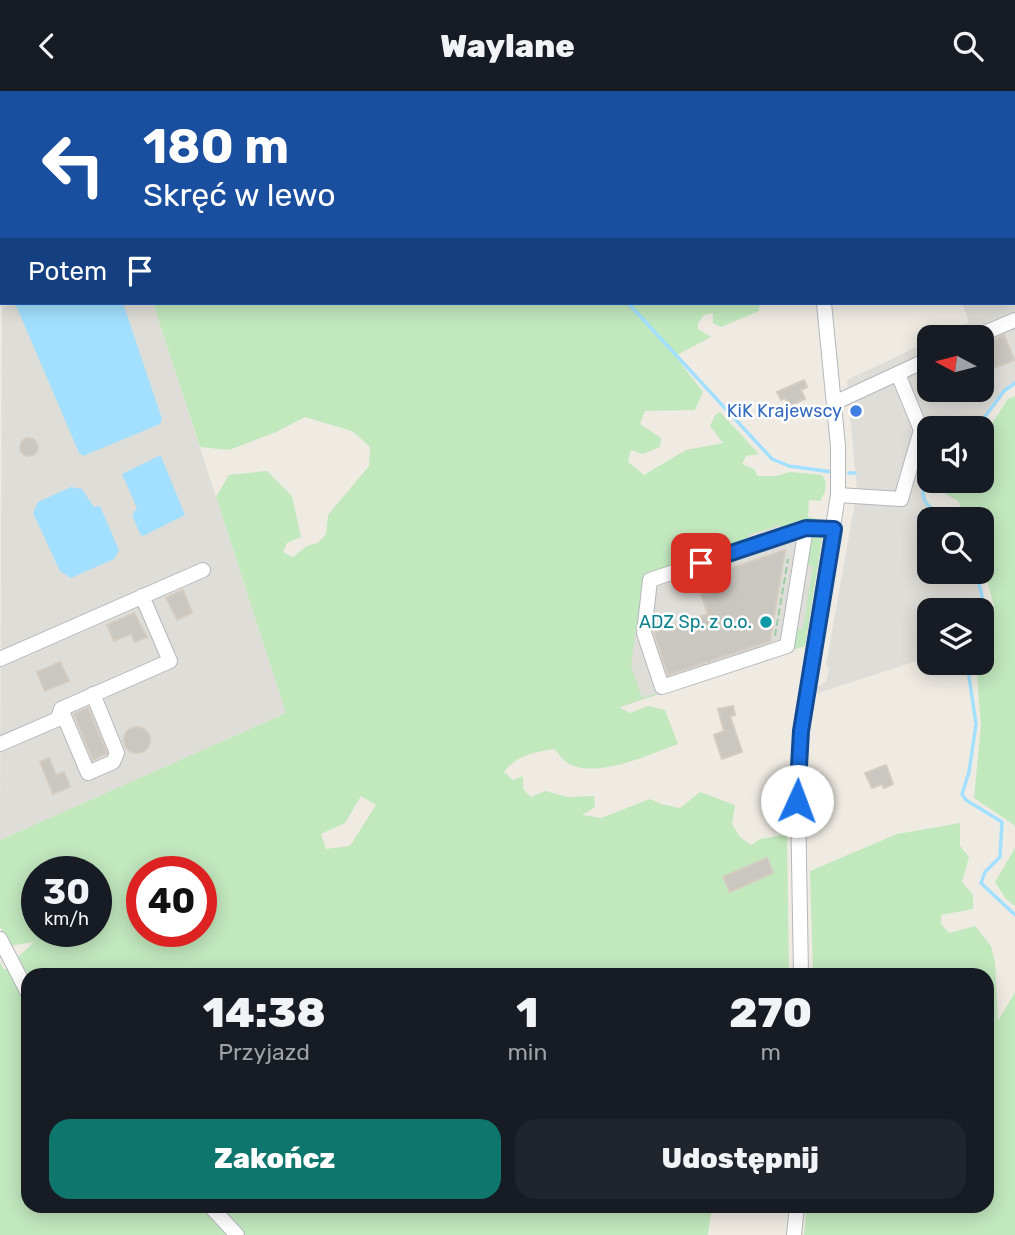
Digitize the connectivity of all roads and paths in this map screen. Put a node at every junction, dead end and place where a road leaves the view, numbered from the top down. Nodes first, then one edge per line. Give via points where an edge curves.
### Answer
1 (824, 305) edge
2 (1015, 320) edge
3 (994, 329) edge
4 (917, 365) edge
5 (898, 374) junction
6 (834, 403) junction
7 (838, 495) junction
8 (834, 529) junction
9 (799, 531) junction
10 (203, 570) dead end
11 (142, 596) junction
12 (772, 651) junction
13 (0, 659) edge
14 (93, 694) junction
15 (61, 709) junction
16 (0, 744) edge
17 (0, 939) edge
18 (801, 968) edge
19 (21, 981) edge
20 (217, 1213) edge
21 (796, 1213) edge
22 (237, 1235) edge
23 (794, 1235) edge

1 - 6 street
2 - 3 street
4 - 5 street
5 - 6 street
5 - 7 street via 921,430 901,499
6 - 7 street
7 - 8 street
8 - 9 street
8 - 18 street via 801,731 797,801
9 - 12 path
9 - 12 street via 787,646
9 - 12 street via 650,580 644,633 662,687
10 - 11 street
11 - 13 street
11 - 14 street via 170,661
14 - 15 street
14 - 15 street via 117,753 113,762 88,773
15 - 16 street via 58,719
17 - 19 street
20 - 22 street
21 - 23 street

